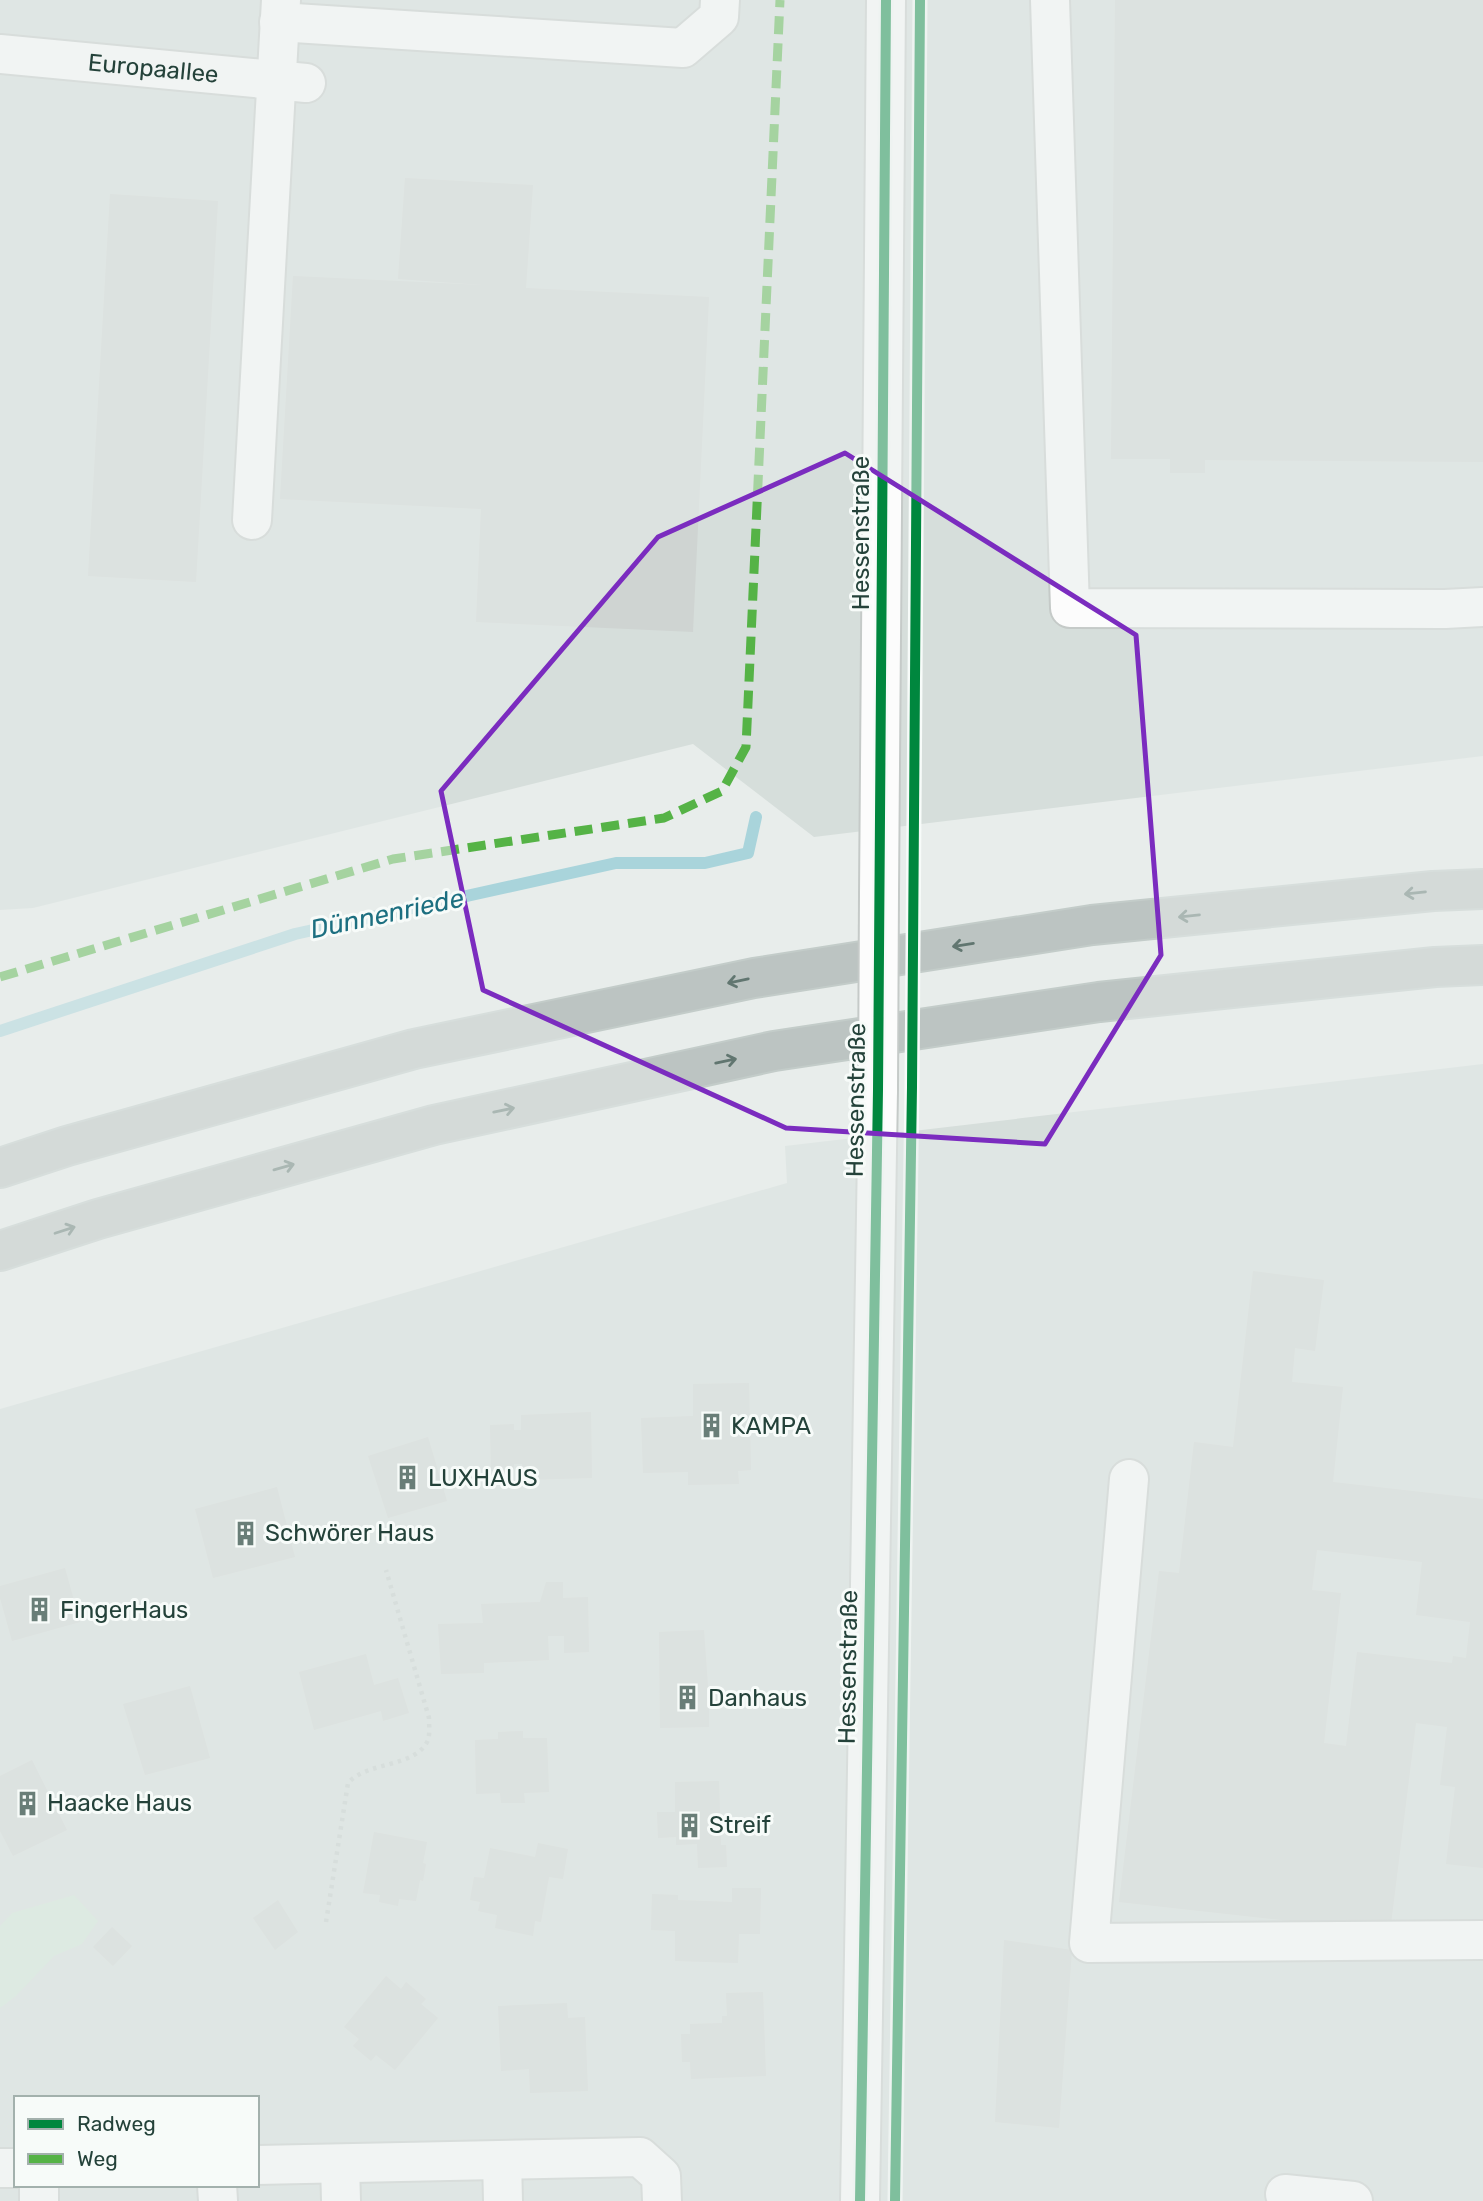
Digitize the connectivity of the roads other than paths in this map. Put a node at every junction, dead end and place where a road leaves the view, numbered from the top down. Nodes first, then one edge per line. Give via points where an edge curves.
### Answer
1 (720, 0) edge
2 (886, 0) edge
3 (1050, 0) edge
4 (280, 11) edge
5 (0, 54) edge
6 (290, 81) junction
7 (252, 520) dead end
8 (1483, 607) edge
9 (1483, 889) edge
10 (1483, 965) edge
11 (0, 1168) edge
12 (0, 1251) edge
13 (1129, 1479) dead end
14 (1483, 1940) edge
15 (502, 2160) junction
16 (259, 2165) edge
17 (341, 2182) edge
18 (1285, 2194) dead end
19 (503, 2201) edge
20 (662, 2201) edge
21 (860, 2201) edge
22 (1353, 2201) edge

1 - 4 street via 719,17 683,48
2 - 21 street, Hessenstraße, bridge via 878,1090
3 - 8 street via 1070,608
4 - 6 street
5 - 6 street, Europaallee
6 - 7 street
9 -> 11 highway via 1092,925 754,978 414,1049
12 -> 10 highway via 434,1125 774,1051 1099,1002
13 - 14 street via 1089,1943
15 - 17 street
15 - 19 street
15 - 20 street via 640,2157 661,2176
16 - 17 street
18 - 22 street

